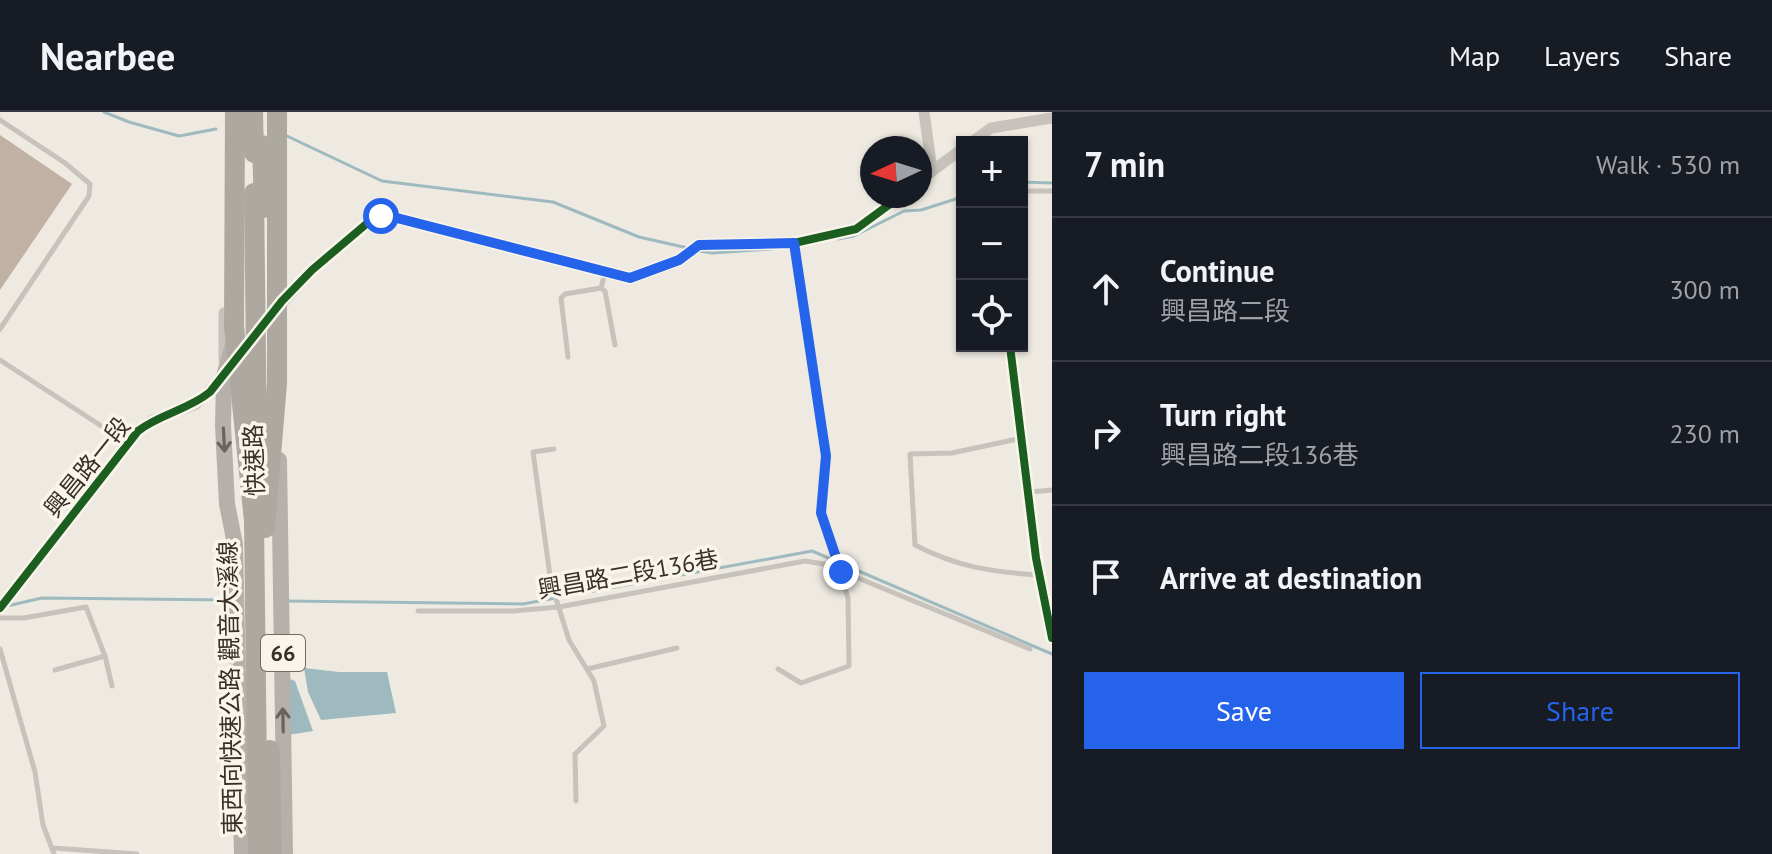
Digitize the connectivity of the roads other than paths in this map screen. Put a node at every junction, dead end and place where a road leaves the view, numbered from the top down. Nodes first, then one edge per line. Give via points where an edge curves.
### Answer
1 (226, 112) edge
2 (235, 112) edge
3 (242, 112) edge
4 (253, 112) edge
5 (262, 112) edge
6 (271, 112) edge
7 (280, 112) edge
8 (924, 112) edge
9 (1052, 118) edge
10 (0, 120) edge
11 (927, 136) edge
12 (981, 136) edge
13 (258, 149) junction
14 (956, 153) edge
15 (932, 170) edge
16 (1028, 191) edge
17 (1052, 191) edge
18 (885, 208) edge
19 (794, 243) junction
20 (605, 272) junction
21 (601, 288) junction
22 (278, 307) junction
23 (0, 329) edge
24 (615, 345) dead end
25 (1011, 352) edge
26 (568, 357) dead end
27 (0, 360) edge
28 (224, 376) junction
29 (1023, 438) junction
30 (129, 443) junction
31 (554, 449) dead end
32 (1052, 490) edge
33 (1029, 492) junction
34 (260, 524) junction
35 (841, 572) junction
36 (1040, 575) junction
37 (559, 607) junction
38 (0, 608) edge
39 (418, 611) dead end
40 (0, 618) edge
41 (1052, 638) edge
42 (677, 648) dead end
43 (0, 649) edge
44 (1030, 649) dead end
45 (105, 656) junction
46 (587, 669) junction
47 (778, 669) dead end
48 (55, 670) dead end
49 (112, 686) dead end
50 (576, 801) dead end
51 (54, 851) edge
52 (137, 854) edge
53 (242, 854) edge
54 (258, 854) edge
55 (272, 854) edge
56 (285, 854) edge

1 - 28 street, 快速路
2 - 34 highway, 66, bridge via 234,326
3 - 28 main road, 快速路 / 66 via 238,317
4 - 13 highway
5 - 13 highway
6 - 22 main road, 快速路 / 66
7 - 22 street, 快速路
7 - 34 highway, 66, bridge via 277,383
8 - 11 street
9 - 12 street via 991,128
10 - 23 lane via 90,184 89,196
13 - 34 highway, bridge
14 - 15 street
16 - 17 lane
18 - 19 street via 856,229
19 - 20 street via 694,249 630,278
19 - 35 lane via 826,456 821,513
20 - 21 lane
20 - 22 street, 興昌路一段 via 381,216 312,270
21 - 24 lane
21 - 26 lane via 561,298
22 - 28 street, 興昌路一段
56 -> 22 main road, 快速路 / 66
25 - 29 street
27 - 30 lane
28 - 30 street, 興昌路一段 via 196,404 151,421
28 -> 53 main road, 快速路 / 66 via 227,504 235,544
29 - 33 street
29 - 36 lane via 952,453 910,454 915,545 986,572
30 - 38 street, 興昌路一段
31 - 37 lane via 533,452
32 - 33 lane
33 - 36 street
34 - 54 highway, 東西向快速公路 觀音大溪線 / 66
34 - 55 highway, 東西向快速公路 觀音大溪線 / 66
35 - 37 lane, 興昌路二段136巷 via 805,561
35 - 44 lane, 興昌路二段136巷
35 - 47 lane via 848,598 849,666 801,683
36 - 41 street
37 - 39 lane, 興昌路二段136巷
37 - 46 lane via 569,640
40 - 45 lane via 86,607
42 - 46 lane
43 - 51 lane
45 - 48 lane
45 - 49 lane
46 - 50 lane via 604,726 575,754
51 - 52 lane

